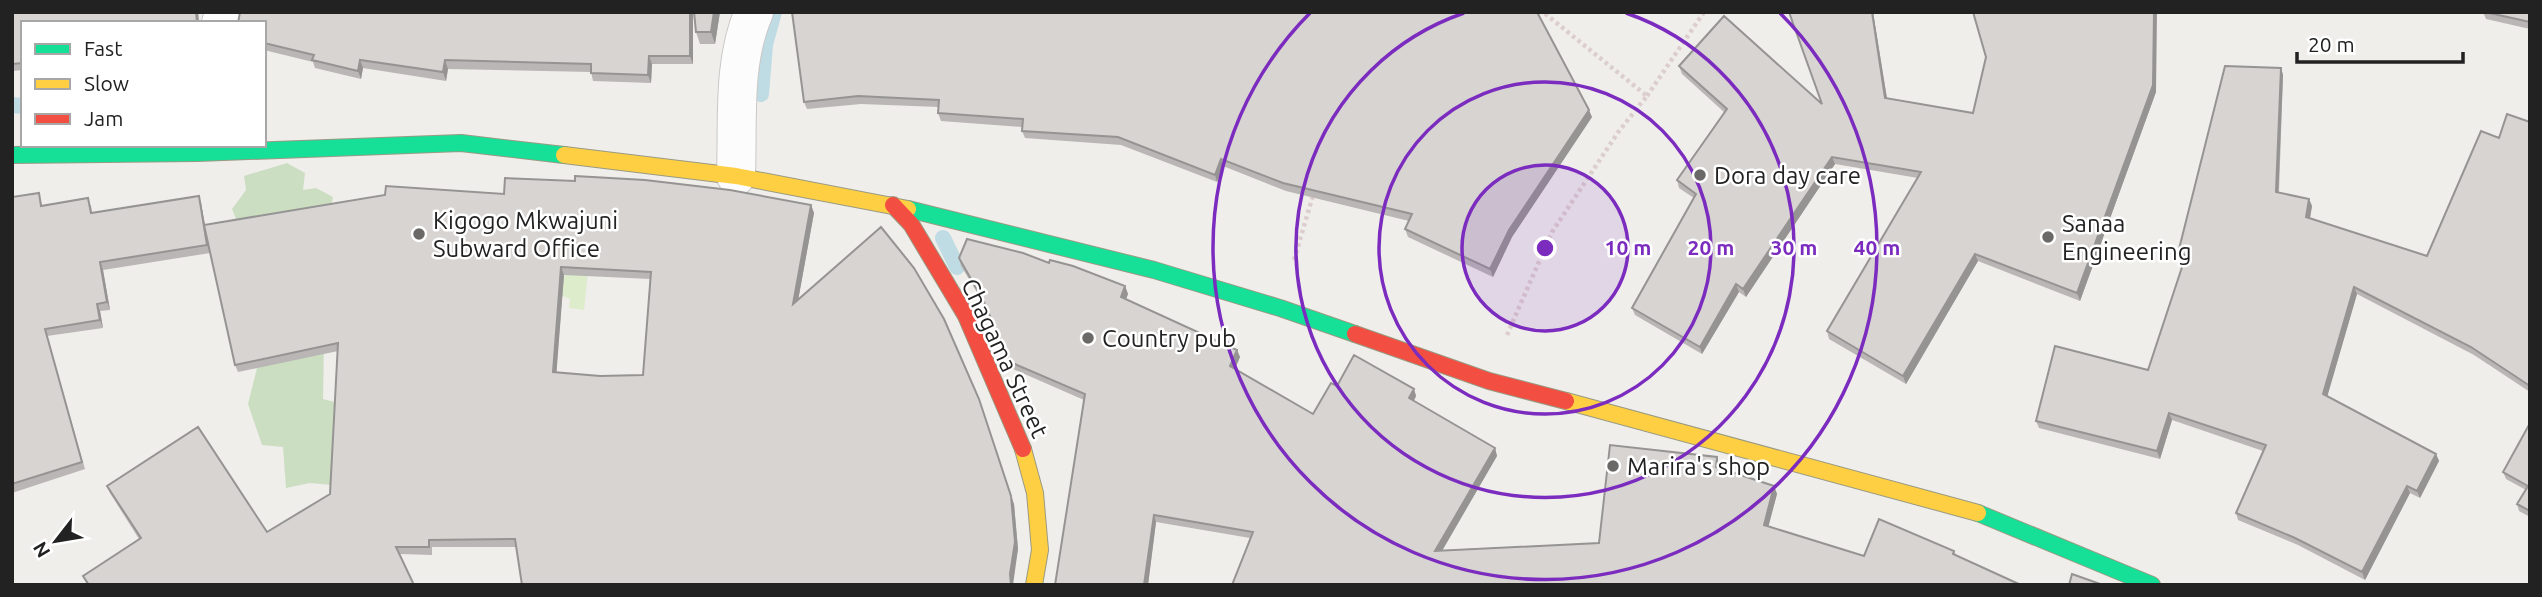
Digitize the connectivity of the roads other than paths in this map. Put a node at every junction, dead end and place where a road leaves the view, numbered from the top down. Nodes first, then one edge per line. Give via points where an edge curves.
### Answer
1 (754, 12) edge
2 (199, 149) edge
3 (12, 155) edge
4 (736, 176) junction
5 (893, 205) junction
6 (1034, 585) edge
7 (2152, 585) edge

1 - 4 street via 739,72
2 - 3 street
2 - 4 street via 461,143
4 - 5 street
5 - 6 street, Chagama Street via 911,224 966,316 1022,444 1035,493 1040,550
5 - 7 street via 1154,270 1280,308 1489,381 1981,514

